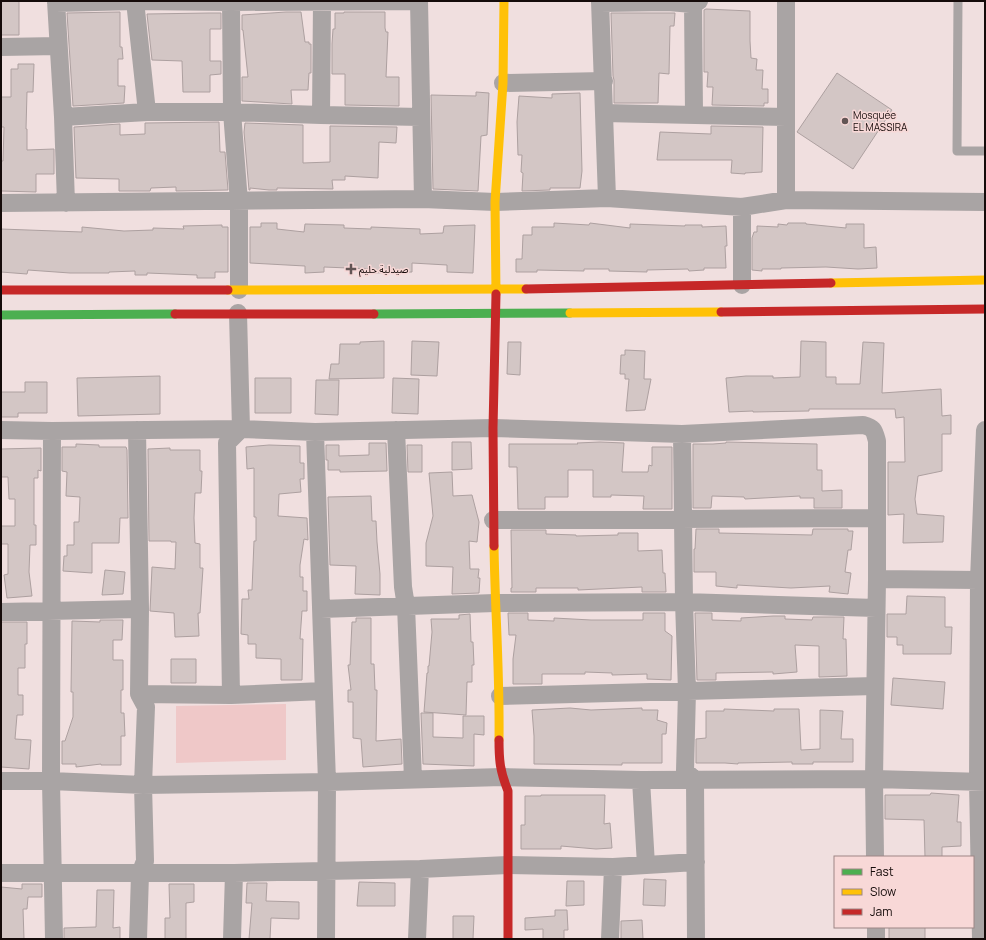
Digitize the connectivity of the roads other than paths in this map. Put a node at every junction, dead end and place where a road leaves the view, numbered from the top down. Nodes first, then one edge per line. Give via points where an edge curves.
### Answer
1 (135, 1) edge
2 (419, 1) edge
3 (504, 1) edge
4 (786, 1) edge
5 (958, 1) edge
6 (56, 2) edge
7 (231, 2) edge
8 (322, 2) edge
9 (600, 2) edge
10 (695, 2) edge
11 (58, 46) junction
12 (1, 47) edge
13 (604, 81) junction
14 (503, 83) junction
15 (147, 112) junction
16 (232, 112) junction
17 (604, 113) junction
18 (694, 114) junction
19 (321, 115) junction
20 (62, 117) junction
21 (421, 117) junction
22 (786, 117) junction
23 (985, 151) edge
24 (607, 198) junction
25 (424, 199) junction
26 (786, 200) junction
27 (239, 202) junction
28 (495, 202) junction
29 (985, 202) edge
30 (1, 203) edge
31 (66, 203) junction
32 (742, 207) junction
33 (985, 280) edge
34 (742, 285) junction
35 (1, 290) edge
36 (239, 290) junction
37 (496, 290) junction
38 (985, 309) edge
39 (238, 313) junction
40 (496, 314) junction
41 (1, 315) edge
42 (493, 428) junction
43 (241, 429) junction
44 (1, 430) edge
45 (137, 430) junction
46 (396, 430) junction
47 (985, 430) edge
48 (52, 431) junction
49 (315, 432) junction
50 (682, 434) junction
51 (876, 518) junction
52 (683, 519) junction
53 (493, 520) junction
54 (877, 579) junction
55 (979, 580) junction
56 (684, 602) junction
57 (495, 603) junction
58 (406, 606) junction
59 (876, 608) junction
60 (140, 609) junction
61 (321, 609) junction
62 (51, 611) junction
63 (1, 612) edge
64 (875, 686) junction
65 (323, 691) junction
66 (687, 691) junction
67 (139, 694) junction
68 (231, 695) junction
69 (500, 696) junction
70 (502, 777) junction
71 (413, 779) junction
72 (874, 779) junction
73 (641, 780) junction
74 (695, 780) junction
75 (1, 781) edge
76 (51, 781) junction
77 (327, 782) junction
78 (982, 782) edge
79 (143, 785) junction
80 (875, 856) edge
81 (696, 862) junction
82 (508, 865) junction
83 (646, 865) junction
84 (613, 867) junction
85 (420, 869) junction
86 (327, 871) junction
87 (53, 872) junction
88 (1, 873) edge
89 (234, 873) junction
90 (140, 874) junction
91 (876, 928) edge
92 (54, 939) edge
93 (138, 939) edge
94 (232, 939) edge
95 (326, 939) edge
96 (417, 939) edge
97 (508, 939) edge
98 (610, 939) edge
99 (696, 939) edge
100 (876, 939) edge
101 (981, 939) edge

1 - 6 street
1 - 7 street
1 - 15 street
2 - 8 street
2 - 21 street
3 - 14 street
4 - 22 street
5 - 23 lane via 957,151
6 - 11 street
7 - 8 street
7 - 16 street
8 - 19 street
9 - 10 street
9 - 13 street
10 - 18 street
11 - 12 street
11 - 20 street
13 - 14 street
13 - 17 street
14 - 28 street
15 - 16 street
15 - 20 street
16 - 19 street
16 - 27 street
17 - 18 street
17 - 24 street
18 - 22 street
19 - 21 street
20 - 31 street
21 - 25 street
22 - 26 street
24 - 28 street
24 - 32 street
25 - 27 street
25 - 28 street
26 - 29 street
26 - 32 street
27 - 31 street
27 - 36 street
28 - 37 street
30 - 31 street
32 - 34 street
33 - 34 street
34 - 37 street
35 - 36 street
36 - 37 street
37 - 40 street
38 - 40 street
39 - 40 street
39 - 41 street
39 - 43 street
40 - 42 street
42 - 46 street
42 - 50 street
42 - 53 street
43 - 45 street
43 - 49 street
43 - 68 street via 228,443
44 - 48 street
45 - 48 street
45 - 60 street
46 - 49 street
46 - 58 street
47 - 55 street
48 - 62 street
49 - 61 street
50 - 51 street via 863,425 872,428 876,441
50 - 52 street
51 - 52 street
51 - 54 street
52 - 53 street
52 - 56 street
53 - 57 street
54 - 55 street
54 - 59 street
55 - 78 street
56 - 57 street
56 - 59 street
56 - 66 street
57 - 58 street
57 - 69 street
58 - 61 street
58 - 71 street
59 - 64 street
60 - 62 street
60 - 67 street
61 - 65 street
62 - 63 street
62 - 76 street
64 - 66 street
64 - 72 street
65 - 68 street
65 - 77 street
66 - 69 street
66 - 74 street via 685,771
67 - 68 street
67 - 79 street via 146,707
69 - 70 street via 499,763
70 - 71 street
70 - 73 street
70 - 82 street via 508,791
71 - 77 street
72 - 74 street
72 - 78 street
72 - 80 street
73 - 74 street
73 - 83 street
74 - 81 street
75 - 76 street
76 - 79 street
76 - 87 street
77 - 79 street
77 - 86 street
78 - 101 street
79 - 90 street via 145,861
81 - 83 street
81 - 99 street
82 - 84 street
82 - 85 street
82 - 97 street
83 - 84 street
84 - 98 street
85 - 86 street
85 - 96 street
86 - 89 street
86 - 95 street
87 - 88 street
87 - 90 street
87 - 92 street
89 - 90 street
89 - 94 street
90 - 93 street
91 - 100 street

